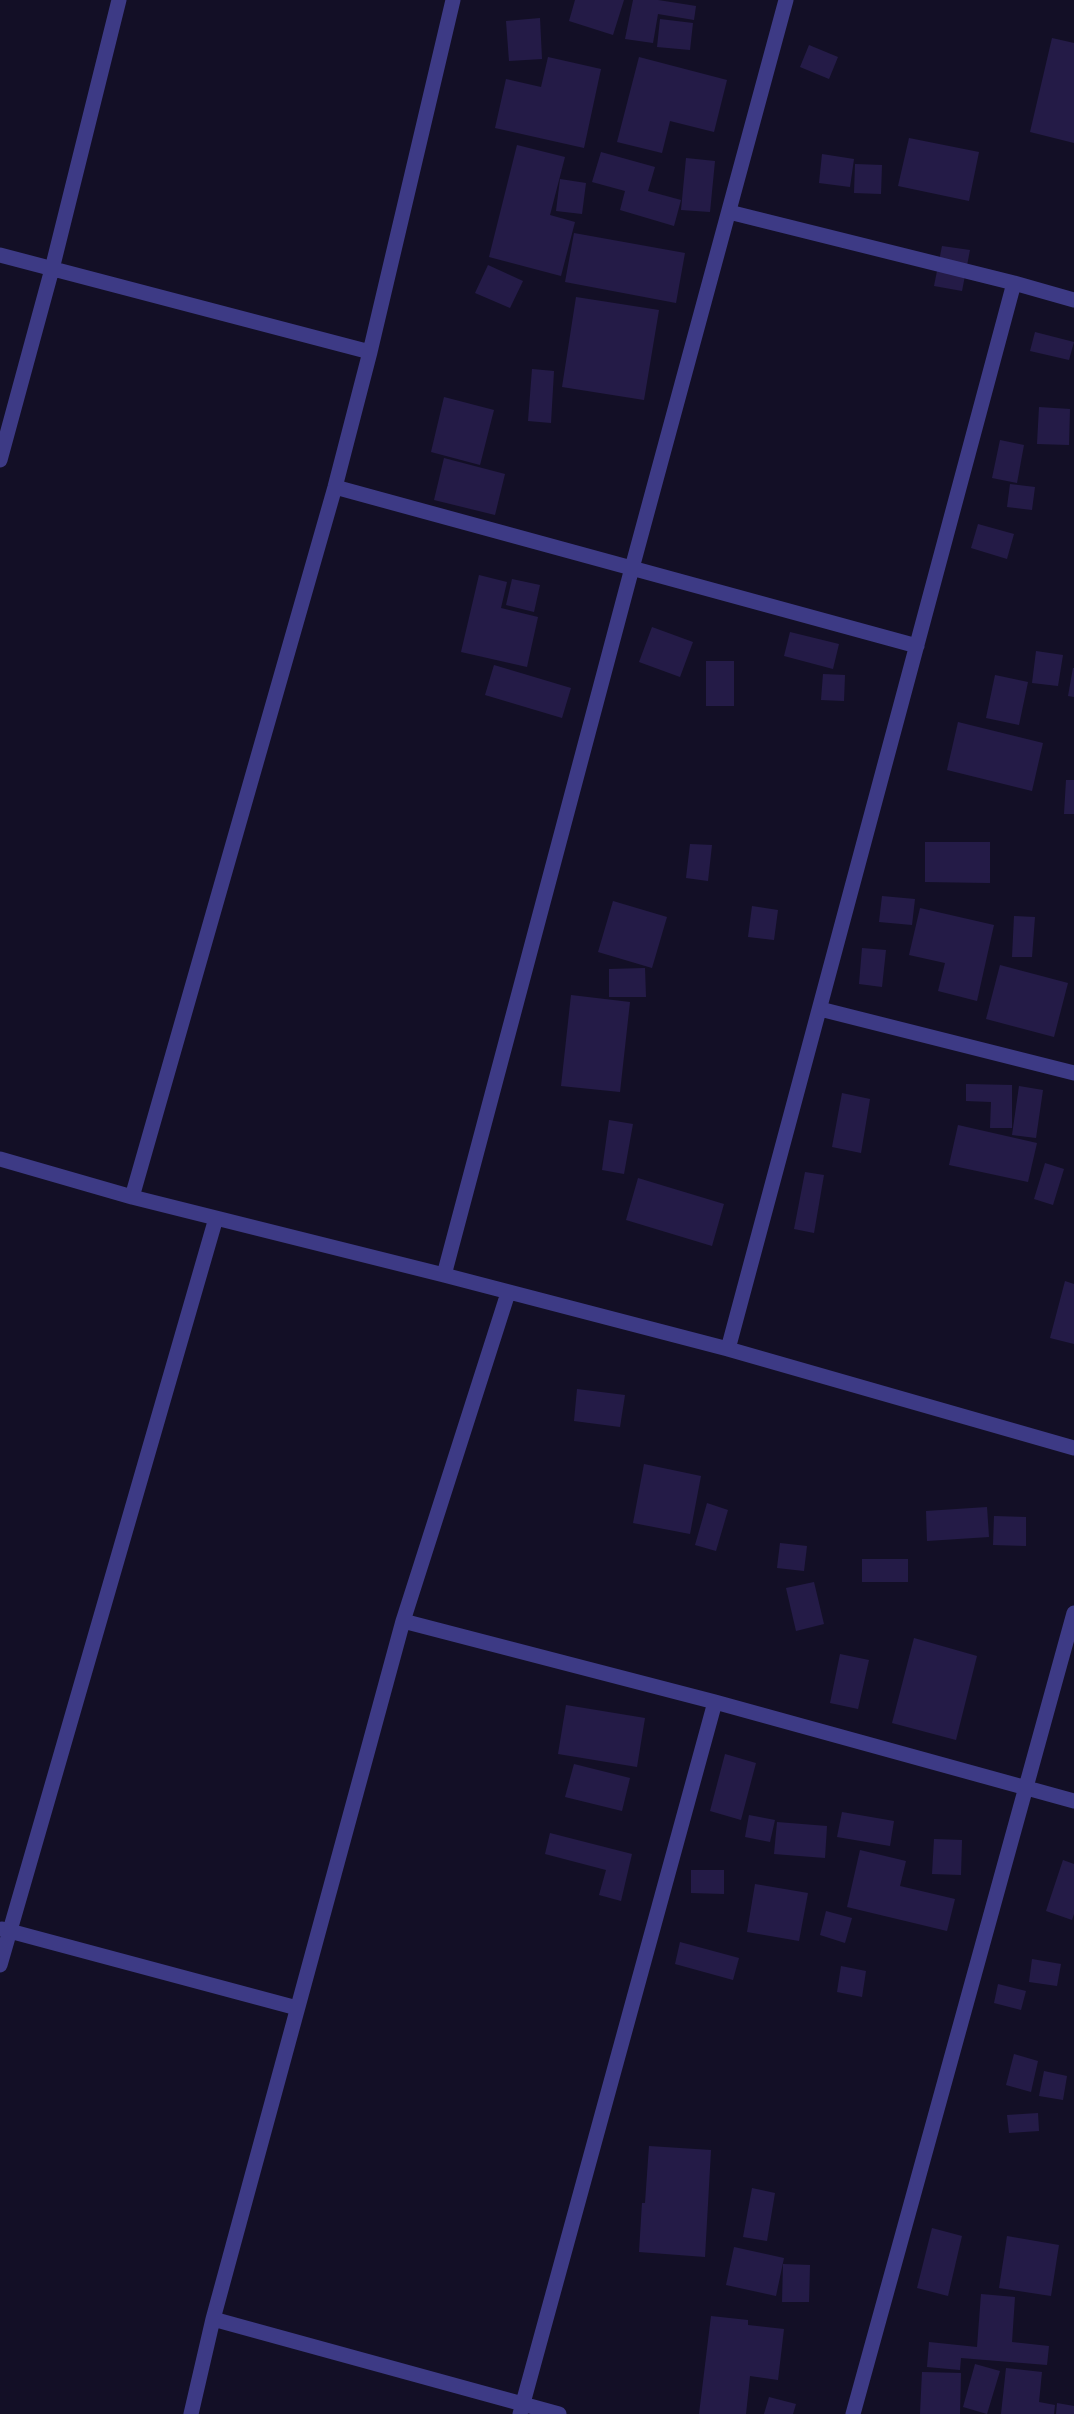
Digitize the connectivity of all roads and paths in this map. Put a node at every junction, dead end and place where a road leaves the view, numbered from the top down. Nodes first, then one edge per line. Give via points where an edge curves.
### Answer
1 (119, 0) edge
2 (453, 0) edge
3 (786, 0) edge
4 (729, 212) junction
5 (0, 255) edge
6 (52, 269) junction
7 (1014, 283) junction
8 (1074, 300) edge
9 (370, 352) junction
10 (0, 460) edge
11 (335, 487) junction
12 (632, 568) junction
13 (916, 646) junction
14 (820, 1009) junction
15 (1074, 1073) edge
16 (0, 1159) edge
17 (132, 1197) junction
18 (216, 1218) junction
19 (444, 1275) junction
20 (508, 1293) junction
21 (728, 1349) junction
22 (1074, 1448) edge
23 (1074, 1613) edge
24 (403, 1621) junction
25 (715, 1702) junction
26 (1025, 1787) junction
27 (1074, 1801) edge
28 (4, 1930) edge
29 (0, 1965) edge
30 (297, 2008) junction
31 (213, 2319) junction
32 (522, 2409) edge
33 (191, 2414) edge
34 (559, 2414) edge
35 (853, 2414) edge

1 - 6 street
2 - 9 street
3 - 4 street
4 - 7 street
4 - 12 street
5 - 6 street
6 - 9 street
6 - 10 street
7 - 8 street
7 - 13 street
9 - 11 street
11 - 12 street
11 - 17 street
12 - 13 street
12 - 19 street
13 - 14 street
14 - 15 street
14 - 21 street
16 - 17 street
17 - 18 street
18 - 19 street
18 - 28 street
19 - 20 street
20 - 21 street
20 - 24 street
21 - 22 street
23 - 26 street
24 - 25 street
24 - 30 street
25 - 26 street
25 - 32 street
26 - 27 street
26 - 35 street
28 - 29 street
28 - 30 street
30 - 31 street
31 - 32 street
31 - 33 street
32 - 34 street

